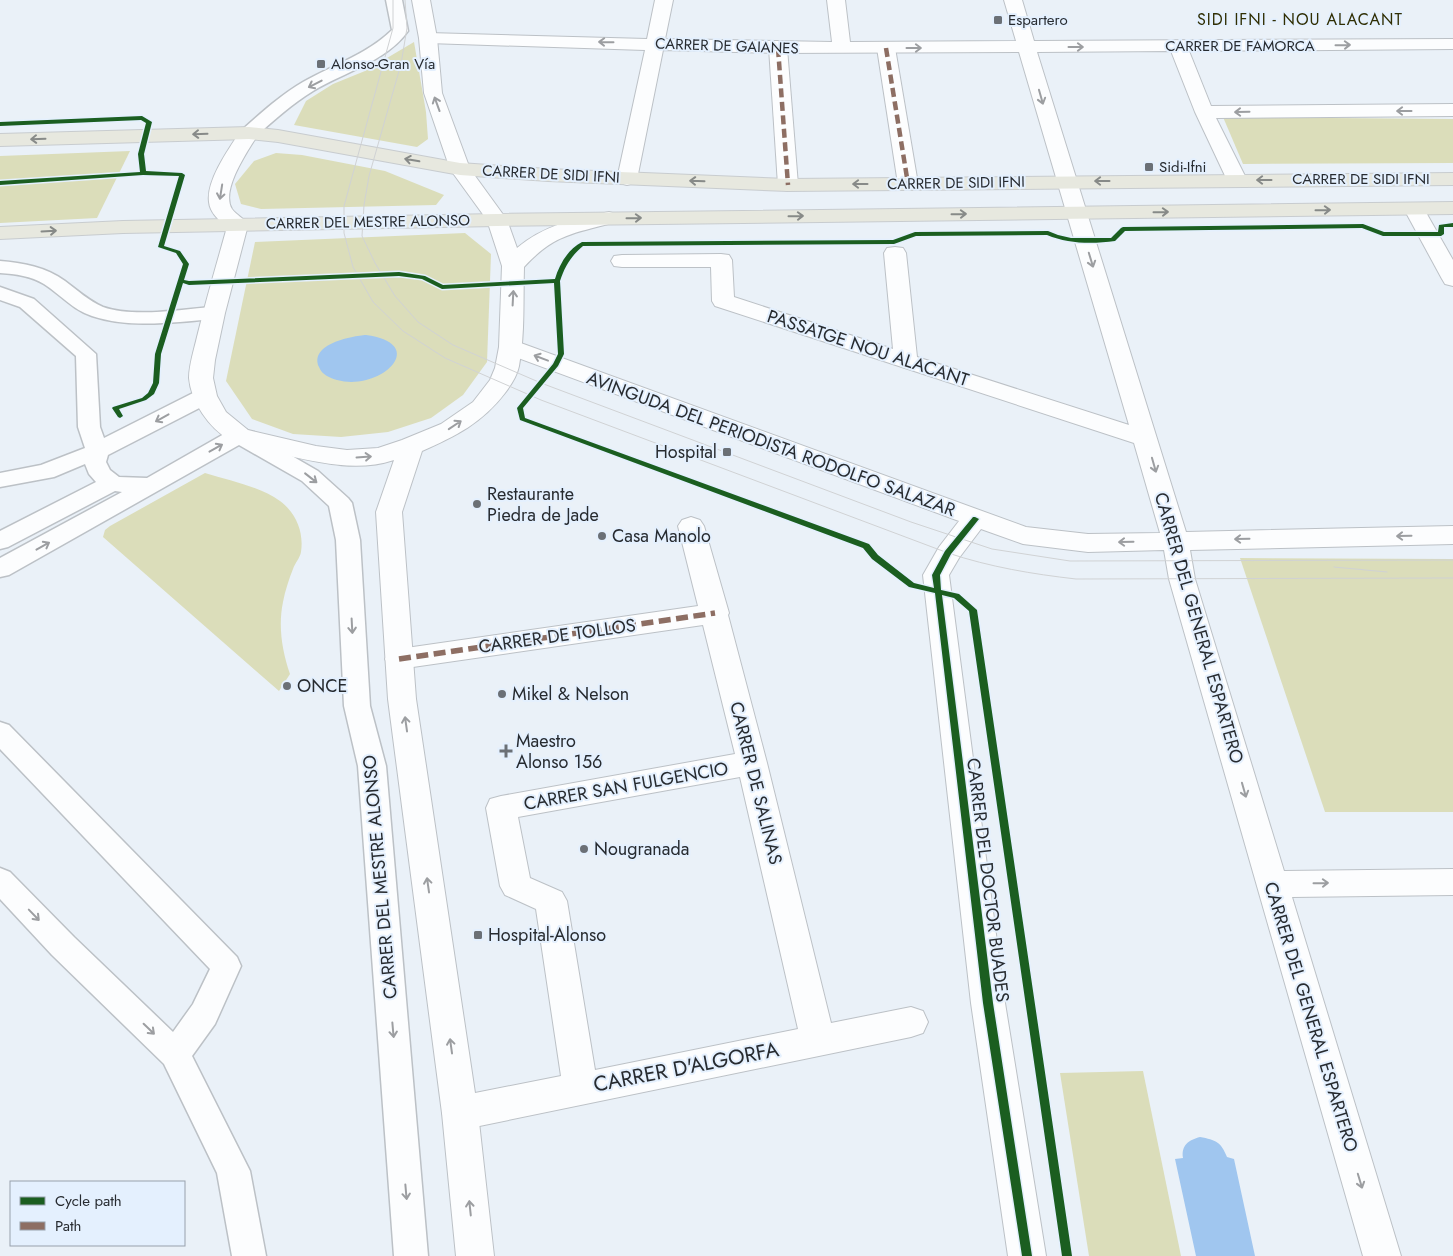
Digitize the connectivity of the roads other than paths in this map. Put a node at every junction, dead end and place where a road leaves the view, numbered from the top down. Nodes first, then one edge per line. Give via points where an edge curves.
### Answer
1 (394, 0) edge
2 (421, 0) edge
3 (664, 0) edge
4 (836, 0) edge
5 (1013, 0) edge
6 (428, 38) junction
7 (655, 43) junction
8 (1453, 44) edge
9 (1178, 46) junction
10 (1027, 47) junction
11 (778, 48) junction
12 (842, 48) junction
13 (886, 48) junction
14 (1453, 110) edge
15 (1204, 112) junction
16 (249, 133) junction
17 (0, 140) edge
18 (460, 169) junction
19 (627, 179) junction
20 (1453, 179) edge
21 (1237, 180) junction
22 (1066, 182) junction
23 (908, 184) junction
24 (788, 185) junction
25 (1453, 208) edge
26 (1414, 209) junction
27 (1077, 213) junction
28 (608, 218) junction
29 (498, 220) junction
30 (238, 225) junction
31 (0, 233) edge
32 (895, 253) dead end
33 (622, 261) dead end
34 (513, 266) junction
35 (0, 267) edge
36 (1453, 279) edge
37 (0, 293) edge
38 (214, 313) junction
39 (510, 347) junction
40 (906, 361) junction
41 (205, 396) junction
42 (239, 435) junction
43 (1146, 439) junction
44 (411, 446) junction
45 (97, 451) junction
46 (0, 480) edge
47 (112, 482) junction
48 (151, 486) junction
49 (975, 519) junction
50 (691, 526) dead end
51 (1453, 535) edge
52 (1175, 540) junction
53 (0, 541) edge
54 (0, 569) edge
55 (715, 613) junction
56 (399, 659) junction
57 (0, 732) edge
58 (752, 763) junction
59 (0, 880) edge
60 (1453, 882) edge
61 (1272, 884) junction
62 (911, 1022) dead end
63 (818, 1041) junction
64 (175, 1054) junction
65 (580, 1088) junction
66 (460, 1113) junction
67 (250, 1256) edge
68 (411, 1256) edge
69 (475, 1256) edge
70 (1027, 1256) edge
71 (1382, 1256) edge

1 -> 16 lane via 400,31 389,44 310,86 272,111
2 - 6 street, CARRER DEL MESTRE ALONSO
3 - 7 street
4 - 12 street
5 - 10 street, CARRER DEL GENERAL ESPARTERO
7 -> 6 street, CARRER DE GAIANES
18 -> 6 street, CARRER DEL MESTRE ALONSO via 433,92
7 - 11 street, CARRER DE GAIANES
7 - 19 street
9 -> 8 street, CARRER DE FAMORCA
10 -> 9 street, CARRER DE FAMORCA
9 - 15 street
13 -> 10 street, CARRER DE GAIANES
10 -> 22 street, CARRER DEL GENERAL ESPARTERO
11 - 12 street, CARRER DE GAIANES
11 - 24 street
12 - 13 street, CARRER DE GAIANES
13 - 23 street
14 -> 15 street
15 - 21 street
16 -> 17 main road
18 -> 16 main road
16 -> 30 street via 226,173 219,195 222,211
18 - 19 main road, CARRER DE SIDI IFNI
18 - 29 street, CARRER DEL MESTRE ALONSO
24 -> 19 main road, CARRER DE SIDI IFNI
20 -> 21 main road, CARRER DE SIDI IFNI
21 -> 22 main road, CARRER DE SIDI IFNI
22 - 23 main road, CARRER DE SIDI IFNI
22 - 27 street, CARRER DEL GENERAL ESPARTERO
23 -> 24 main road, CARRER DE SIDI IFNI
25 - 26 main road, CARRER DE SIDI IFNI
27 -> 26 main road, CARRER DE SIDI IFNI
26 - 36 street
28 -> 27 main road, CARRER DE SIDI IFNI
27 -> 43 street, CARRER DEL GENERAL ESPARTERO
28 - 29 main road, CARRER DE SIDI IFNI
28 - 34 street via 549,234 530,246
29 - 30 main road, CARRER DEL MESTRE ALONSO
29 - 34 street, CARRER DEL MESTRE ALONSO
31 -> 30 main road
30 - 38 street, CARRER DEL MESTRE ALONSO
32 - 40 street
33 - 40 street, PASSATGE NOU ALACANT via 721,260 723,301
39 -> 34 street, CARRER DEL MESTRE ALONSO
35 - 38 lane via 36,273 98,311 125,317
37 - 45 lane via 27,303 86,354 90,427
38 - 41 street, CARRER DEL MESTRE ALONSO via 201,378
44 -> 39 street, CARRER DEL MESTRE ALONSO via 450,429 481,406 504,375
49 -> 39 street, AVINGUDA DEL PERIODISTA RODOLFO SALAZAR
40 - 43 street, PASSATGE NOU ALACANT
41 - 42 street, CARRER DEL MESTRE ALONSO via 217,417
41 -> 45 lane
42 -> 44 street, CARRER DEL MESTRE ALONSO via 277,446 347,458 380,456
48 -> 42 lane
42 -> 68 lane, CARRER DEL MESTRE ALONSO via 310,476 340,503 348,540 357,706 372,766
43 -> 52 street, CARRER DEL GENERAL ESPARTERO
44 - 56 street via 389,512
45 - 46 lane via 46,472
45 - 47 lane via 95,462 100,474
47 - 48 lane
47 - 53 lane
54 -> 48 lane
52 -> 49 street, AVINGUDA DEL PERIODISTA RODOLFO SALAZAR via 1088,543 1023,535
49 - 70 street, CARRER DEL DOCTOR BUADES via 948,553 936,575 988,1003
50 - 55 street, CARRER DE SALINAS
51 -> 52 street, AVINGUDA DEL PERIODISTA RODOLFO SALAZAR
52 -> 61 street, CARRER DEL GENERAL ESPARTERO via 1182,579
55 - 56 street, CARRER DE TOLLOS
55 - 58 street, CARRER DE SALINAS
66 -> 56 street
57 - 64 lane via 226,966 204,1014
58 - 63 street, CARRER DE SALINAS
58 - 65 street, CARRER SAN FULGENCIO via 501,808 516,886 551,901
59 -> 64 lane
61 -> 60 street
61 -> 71 street, CARRER DEL GENERAL ESPARTERO
62 - 63 street, CARRER D'ALGORFA
63 - 65 street, CARRER D'ALGORFA
64 - 67 lane via 233,1171
65 - 66 street, CARRER D'ALGORFA
69 -> 66 street

